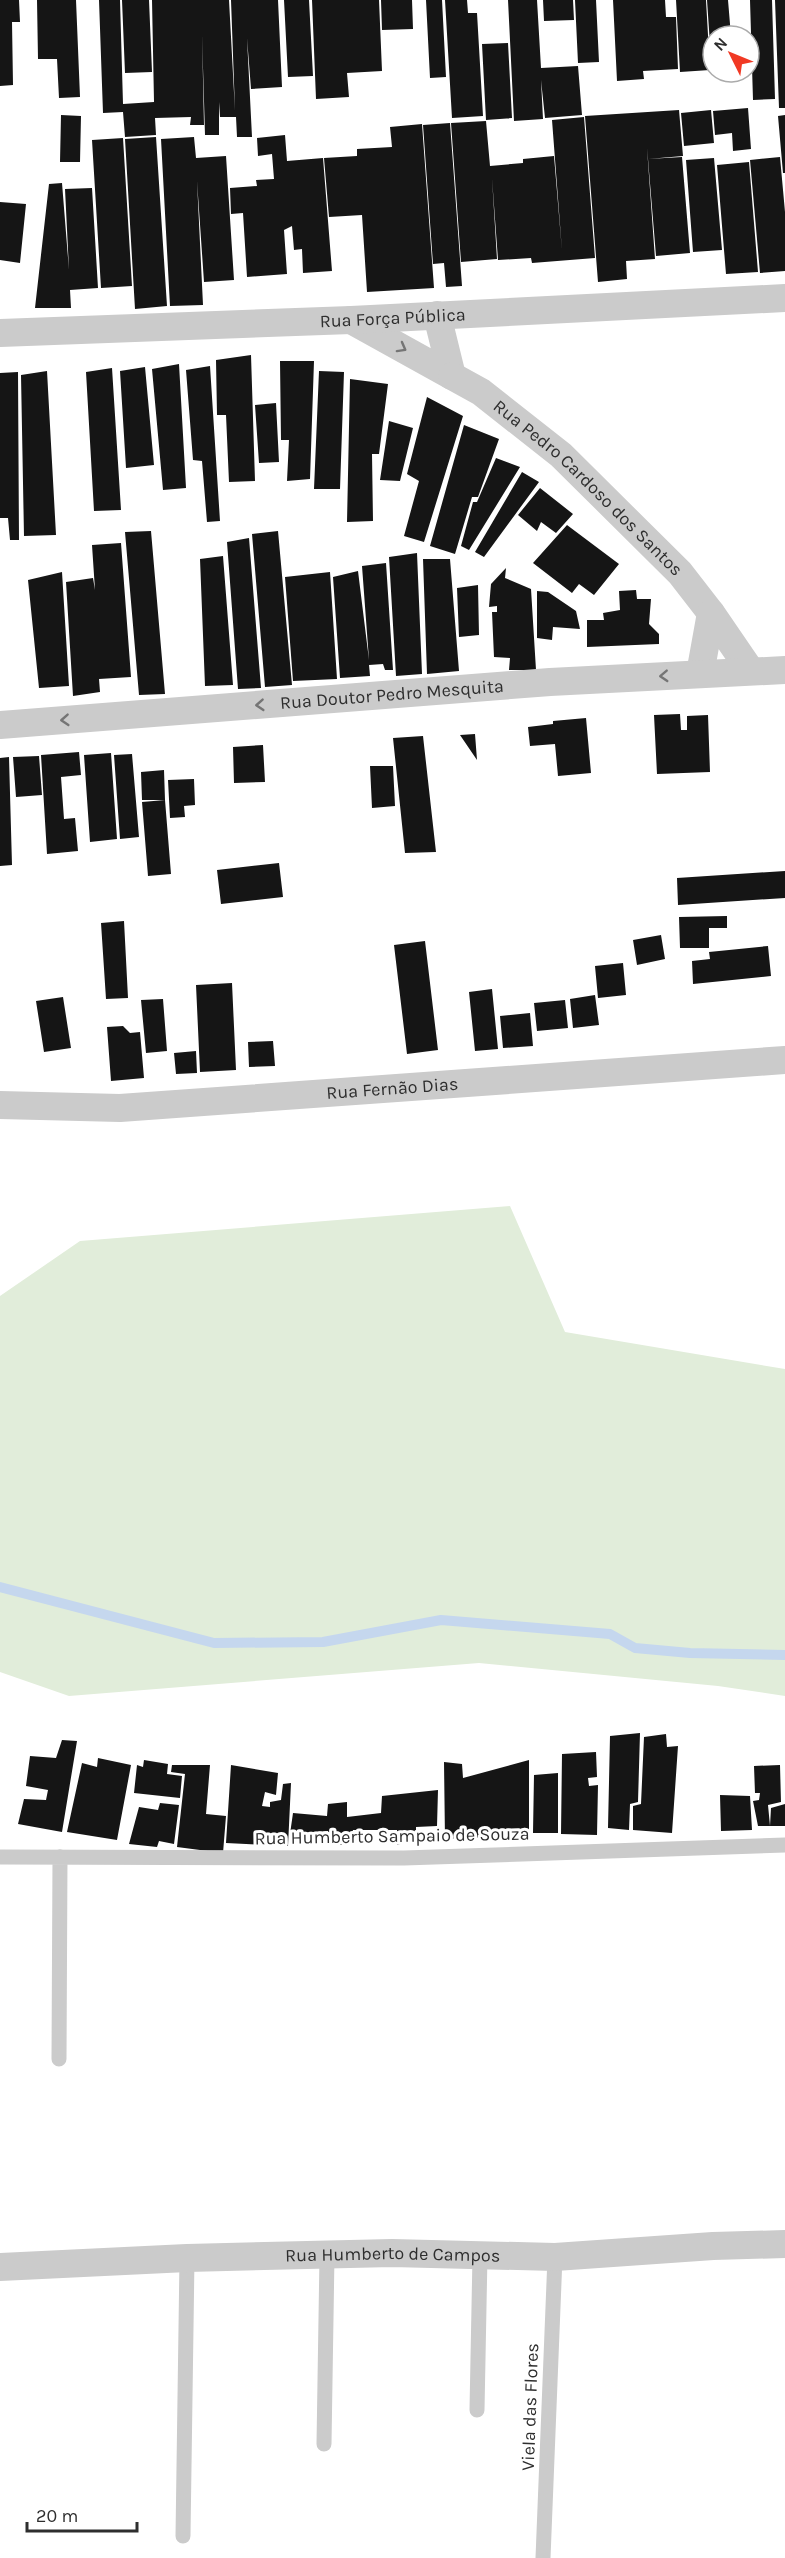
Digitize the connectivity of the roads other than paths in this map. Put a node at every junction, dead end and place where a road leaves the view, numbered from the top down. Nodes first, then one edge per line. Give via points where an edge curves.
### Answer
1 (785, 298) edge
2 (437, 315) junction
3 (351, 320) junction
4 (0, 333) edge
5 (452, 376) junction
6 (711, 613) junction
7 (750, 670) junction
8 (785, 670) edge
9 (700, 674) junction
10 (0, 725) edge
11 (785, 1060) edge
12 (0, 1106) edge
13 (785, 1845) edge
14 (0, 1857) edge
15 (60, 1857) junction
16 (59, 2059) dead end
17 (785, 2244) edge
18 (327, 2254) junction
19 (480, 2255) junction
20 (555, 2257) junction
21 (187, 2258) junction
22 (0, 2267) edge
23 (477, 2410) dead end
24 (324, 2444) dead end
25 (183, 2536) dead end
26 (543, 2558) edge

1 - 2 street, Rua Força Pública
2 - 3 street, Rua Força Pública
2 - 5 street
3 - 4 street, Rua Força Pública
3 -> 5 street, Rua Pedro Cardoso dos Santos
5 - 6 street, Rua Pedro Cardoso dos Santos via 481,392 561,455 680,573
6 - 7 street, Rua Pedro Cardoso dos Santos
6 - 9 street
7 - 8 street, Rua Doutor Pedro Mesquita
7 - 9 street, Rua Doutor Pedro Mesquita
9 -> 10 street, Rua Doutor Pedro Mesquita
11 - 12 street, Rua Fernão Dias via 120,1108
13 - 15 lane, Rua Humberto Sampaio de Souza via 404,1858
14 - 15 lane, Rua Humberto Sampaio de Souza
15 - 16 lane
17 - 20 street, Rua Humberto de Campos
18 - 19 street, Rua Humberto de Campos
18 - 21 street, Rua Humberto de Campos
18 - 24 lane
19 - 20 street, Rua Humberto de Campos
19 - 23 lane
20 - 26 lane, Viela das Flores
21 - 22 street, Rua Humberto de Campos
21 - 25 lane

